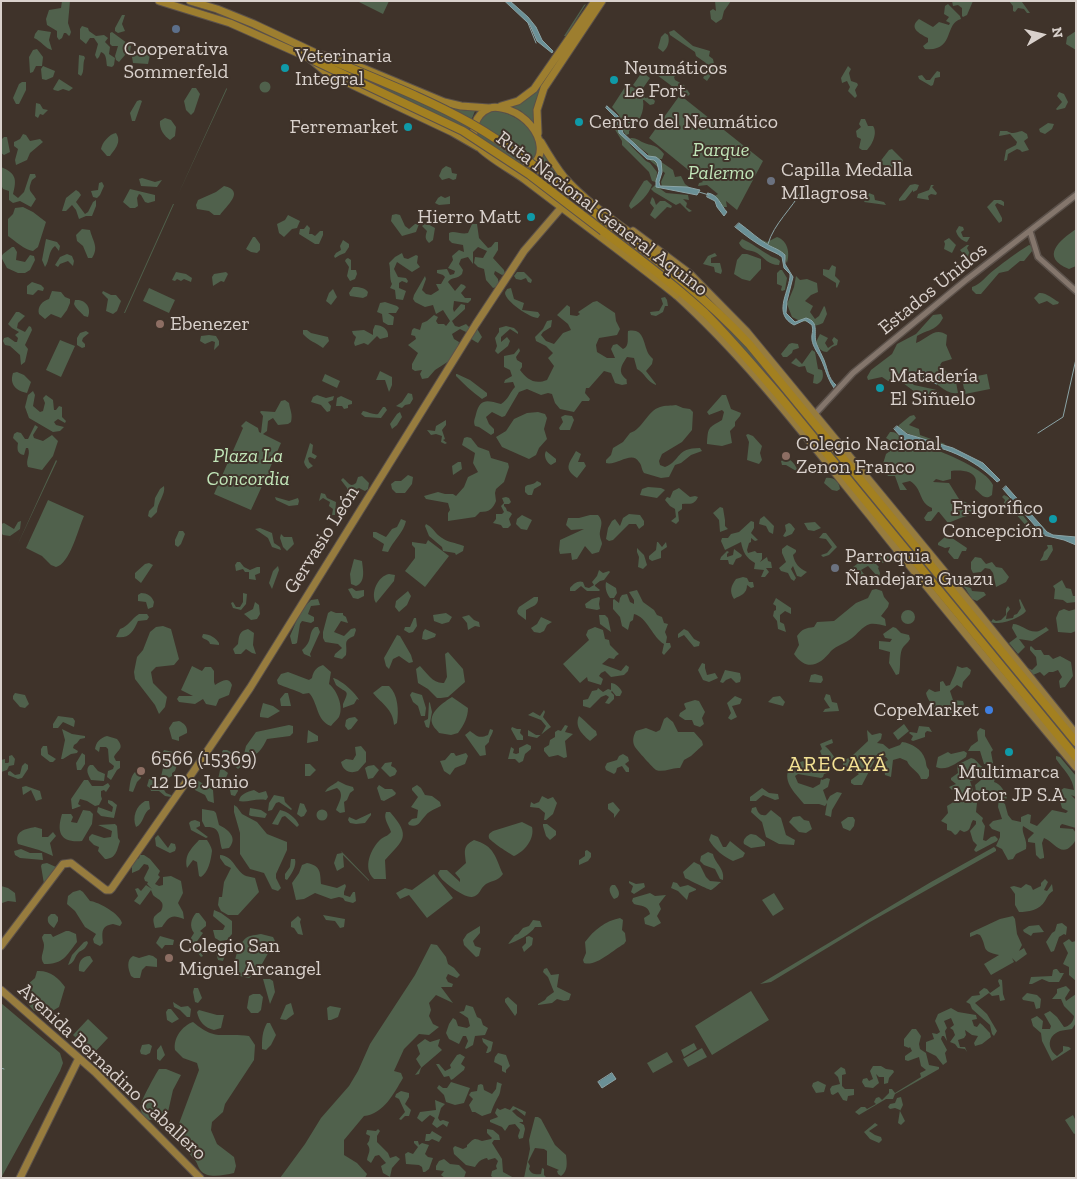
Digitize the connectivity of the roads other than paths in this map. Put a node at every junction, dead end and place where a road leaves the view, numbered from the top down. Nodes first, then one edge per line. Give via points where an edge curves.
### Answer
1 (159, 1) edge
2 (190, 1) edge
3 (595, 1) edge
4 (602, 1) edge
5 (320, 55) junction
6 (309, 58) junction
7 (494, 108) junction
8 (540, 139) junction
9 (482, 150) junction
10 (509, 168) junction
11 (581, 193) junction
12 (1076, 195) edge
13 (561, 208) junction
14 (1030, 231) junction
15 (1076, 291) edge
16 (676, 295) junction
17 (702, 297) junction
18 (705, 314) junction
19 (763, 376) junction
20 (780, 406) junction
21 (814, 414) junction
22 (915, 564) junction
23 (946, 608) junction
24 (1076, 734) edge
25 (1076, 742) edge
26 (1076, 757) edge
27 (1076, 767) edge
28 (1, 946) edge
29 (1, 990) edge
30 (80, 1058) junction
31 (20, 1178) edge
32 (200, 1178) edge

1 - 6 highway, Ruta Nacional General Aquino via 230,23
2 - 5 highway, Ruta Nacional General Aquino via 254,24
3 - 7 highway via 534,89 518,101
4 - 8 highway via 541,95 537,110
5 - 7 highway, Ruta Nacional General Aquino via 332,56 452,104
5 - 17 highway, Ruta Nacional General Aquino, bridge via 469,122 659,261
6 - 9 highway, Ruta Nacional General Aquino via 327,73 452,132
6 - 18 highway, Ruta Nacional General Aquino, bridge via 478,140 530,175 652,268
7 - 8 highway via 510,110 524,118
7 - 9 highway via 480,115 474,127 475,140
8 - 10 highway via 539,155 532,164 518,169
8 - 11 highway, Ruta Nacional General Aquino via 557,168
9 - 10 highway
10 - 13 highway, Ruta Nacional General Aquino
11 - 17 highway, Ruta Nacional General Aquino via 675,268
11 - 21 main road via 689,273 741,326
12 - 14 street, Estados Unidos
13 - 16 highway, Ruta Nacional General Aquino
13 - 28 main road, Gervasio León via 516,263 250,688 110,890 72,863 63,864
14 - 15 street via 1041,260
14 - 21 street, Estados Unidos via 853,373
16 - 18 highway
16 - 20 main road via 716,333
17 - 25 highway, Ruta Nacional General Aquino via 768,367
18 - 19 highway, Ruta Nacional General Aquino
19 - 20 main road
19 - 22 highway, Ruta Nacional General Aquino
20 - 23 main road
21 - 24 main road
22 - 23 main road
22 - 26 highway, Ruta Nacional General Aquino
23 - 27 main road
29 - 30 main road, Avenida Bernadino Caballero
30 - 31 main road
30 - 32 main road, Avenida Bernadino Caballero

